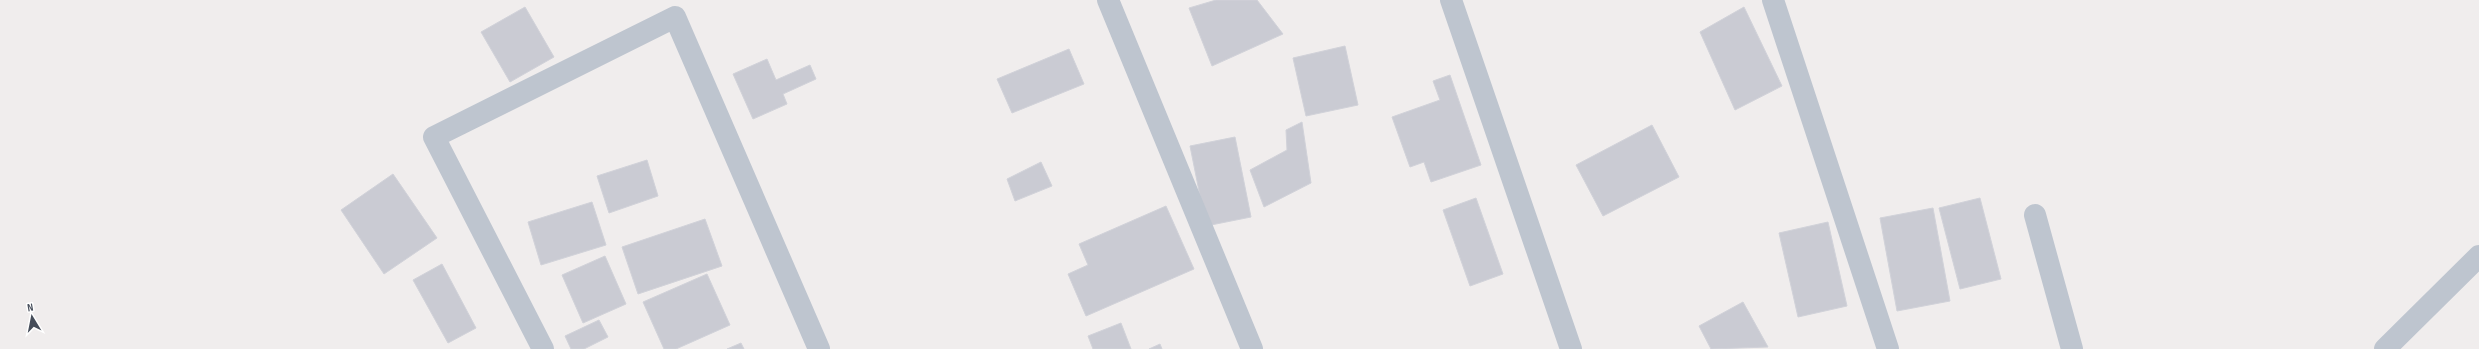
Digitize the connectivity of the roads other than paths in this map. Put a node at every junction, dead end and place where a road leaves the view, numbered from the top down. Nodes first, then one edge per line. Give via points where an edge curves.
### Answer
1 (1108, 0) edge
2 (1451, 0) edge
3 (1773, 0) edge
4 (2035, 215) dead end
5 (2479, 256) edge
6 (543, 349) edge
7 (819, 349) edge
8 (1252, 349) edge
9 (1571, 349) edge
10 (1888, 349) edge
11 (2072, 349) edge
12 (2385, 349) edge

1 - 8 street
2 - 9 street
3 - 10 street
4 - 11 street
5 - 12 street
6 - 7 street via 434,137 676,17

